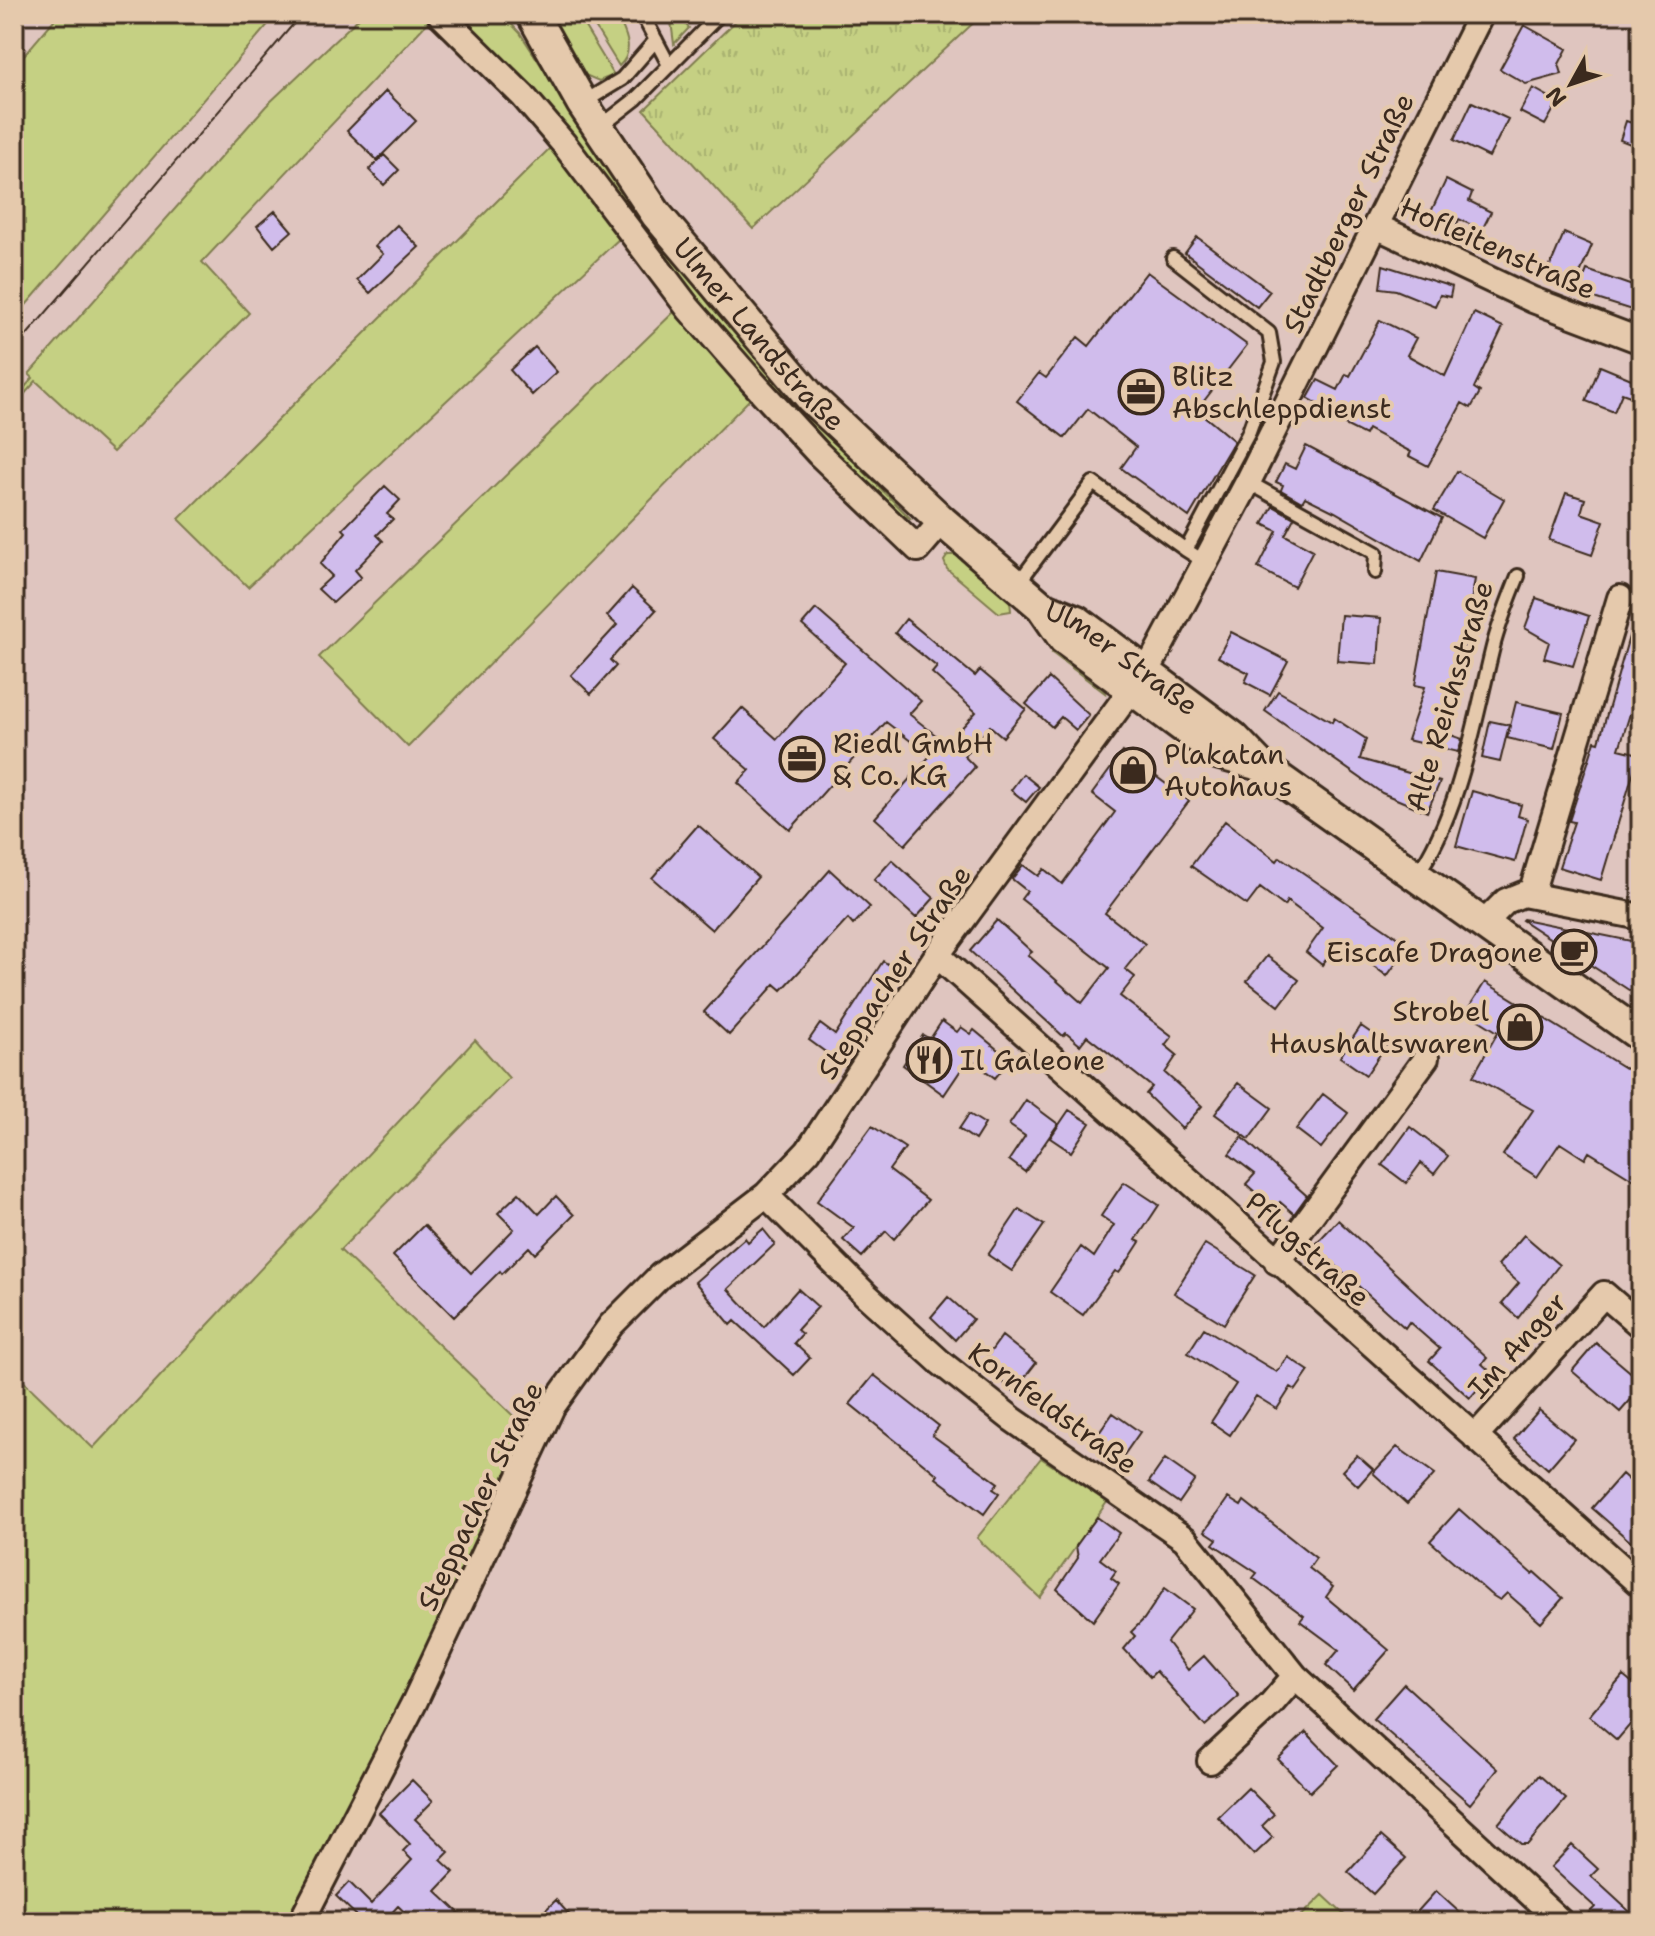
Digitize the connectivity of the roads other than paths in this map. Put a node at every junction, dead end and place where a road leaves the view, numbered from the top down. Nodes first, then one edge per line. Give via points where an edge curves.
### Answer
1 (440, 14) edge
2 (532, 14) edge
3 (642, 14) edge
4 (720, 14) edge
5 (1481, 14) edge
6 (656, 40) junction
7 (669, 65) junction
8 (582, 103) junction
9 (598, 129) junction
10 (1376, 226) junction
11 (1173, 258) dead end
12 (1641, 341) edge
13 (1248, 482) junction
14 (942, 521) junction
15 (1196, 556) junction
16 (1375, 572) dead end
17 (1518, 576) dead end
18 (1016, 586) junction
19 (1620, 598) dead end
20 (1042, 607) joint
21 (1137, 681) junction
22 (1416, 876) junction
23 (1531, 894) junction
24 (1641, 917) edge
25 (1484, 923) junction
26 (937, 955) junction
27 (1641, 1036) edge
28 (1426, 1058) dead end
29 (766, 1195) junction
30 (1277, 1262) junction
31 (1641, 1326) edge
32 (1475, 1437) junction
33 (1639, 1579) edge
34 (1295, 1676) junction
35 (1210, 1761) dead end
36 (301, 1922) edge
37 (1561, 1922) edge

1 - 14 street via 523,96 689,309 819,454 918,549
2 - 8 street, Ulmer Landstraße
3 - 6 lane
4 - 7 lane
5 - 10 street, Stadtberger Straße
6 - 7 lane
6 - 8 lane via 622,79
7 - 9 lane
8 - 9 street, Ulmer Landstraße
9 - 14 street, Ulmer Landstraße via 656,214 811,398
10 - 12 street, Hofleitenstraße via 1533,300
10 - 13 street, Stadtberger Straße
11 - 15 lane via 1269,333 1274,362
13 - 15 street, Stadtberger Straße
13 - 16 lane via 1376,553
14 - 18 street, Ulmer Landstraße
15 - 18 lane via 1093,483
15 - 21 street, Stadtberger Straße
17 - 22 lane, Alte Reichsstraße via 1493,644 1467,759 1428,859
18 - 20 street, Ulmer Landstraße
19 - 23 street
20 - 21 street, Ulmer Straße via 1077,621
21 - 22 street, Ulmer Straße via 1233,737 1260,765
21 - 26 street, Steppacher Straße
22 - 25 street, Ulmer Straße
23 - 24 street
23 - 25 street via 1506,901
25 - 27 street, Ulmer Straße
26 - 29 street, Steppacher Straße via 808,1151
26 - 30 street, Pflugstraße
28 - 30 street
29 - 34 street, Kornfeldstraße via 940,1362 1012,1419 1185,1539
29 - 36 street, Steppacher Straße via 660,1276 611,1325 552,1407 414,1703
30 - 32 street, Pflugstraße
31 - 32 street, Im Anger via 1604,1294
32 - 33 street, Pflugstraße
34 - 35 street
34 - 37 street, Kornfeldstraße

